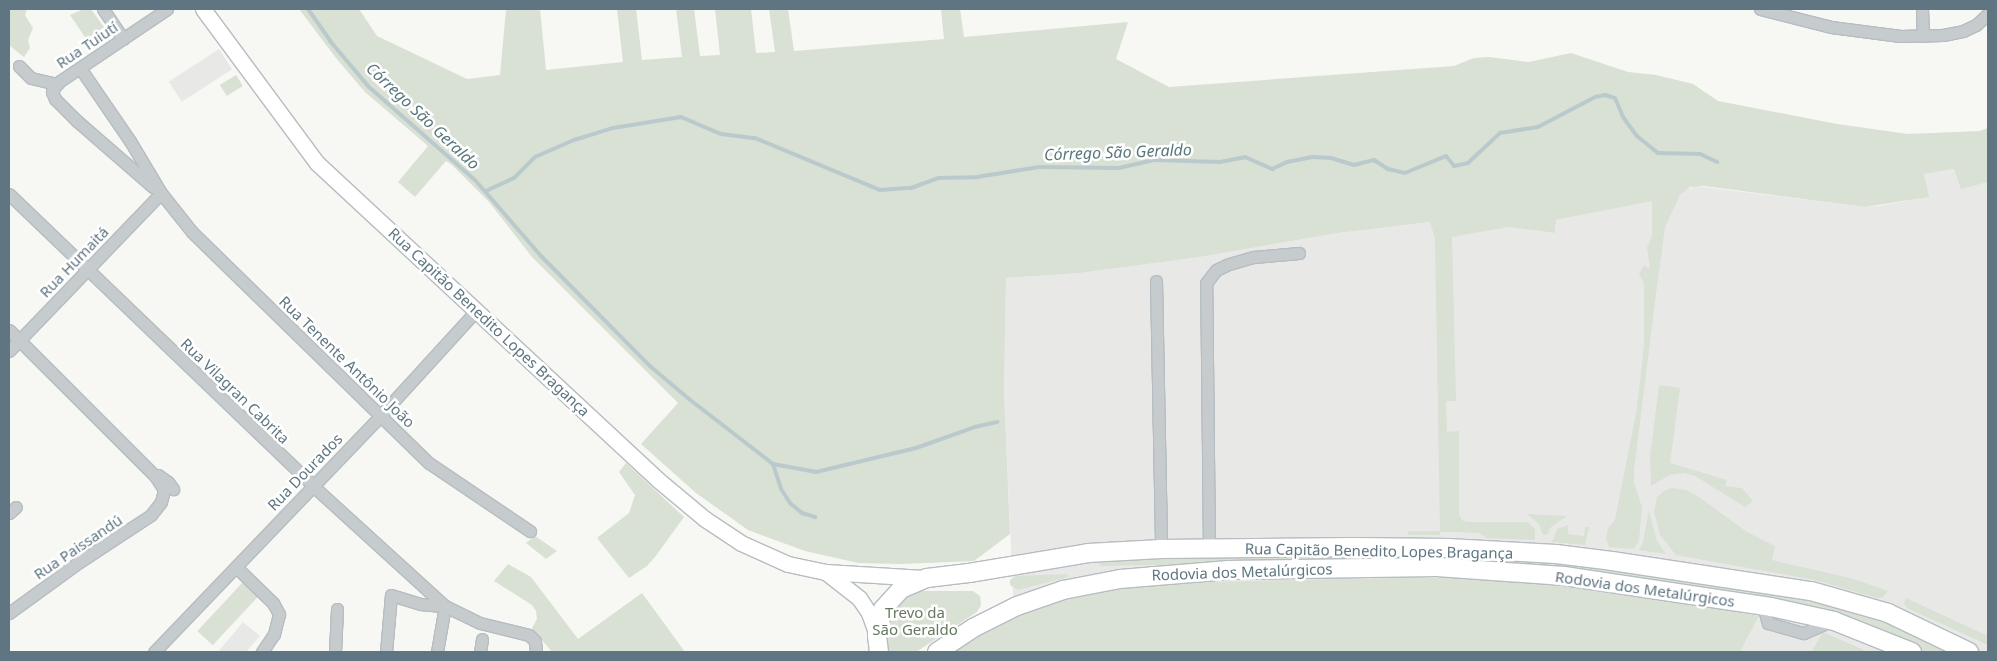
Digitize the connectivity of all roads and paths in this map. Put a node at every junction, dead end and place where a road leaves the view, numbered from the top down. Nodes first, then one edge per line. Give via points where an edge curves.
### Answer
1 (102, 9) edge
2 (168, 9) edge
3 (203, 9) edge
4 (1760, 9) edge
5 (1922, 9) edge
6 (1988, 14) edge
7 (1923, 36) junction
8 (123, 39) junction
9 (19, 66) dead end
10 (80, 68) junction
11 (54, 88) junction
12 (130, 141) junction
13 (112, 154) junction
14 (161, 193) junction
15 (9, 194) edge
16 (1299, 252) dead end
17 (88, 270) junction
18 (1156, 281) dead end
19 (476, 311) junction
20 (9, 330) edge
21 (19, 340) junction
22 (9, 351) edge
23 (380, 416) junction
24 (150, 470) junction
25 (313, 486) junction
26 (173, 489) dead end
27 (530, 531) dead end
28 (1161, 549) junction
29 (1209, 549) junction
30 (236, 567) junction
31 (826, 572) junction
32 (927, 578) junction
33 (445, 606) junction
34 (337, 609) dead end
35 (9, 613) edge
36 (482, 639) dead end
37 (535, 646) edge
38 (878, 647) edge
39 (154, 652) edge
40 (262, 652) edge
41 (335, 652) edge
42 (386, 652) edge
43 (437, 652) edge
44 (480, 652) edge
45 (937, 652) edge
46 (1912, 652) edge
47 (1969, 652) edge

1 - 8 street
2 - 8 street, Rua Tuiutí
3 - 19 main road, Rua Capitão Benedito Lopes Bragança via 317,163
4 - 7 street via 1852,31
5 - 7 street
6 - 7 street via 1976,25 1963,30
8 - 10 street, Rua Tuiutí
9 - 11 street via 31,78
10 - 11 street, Rua Tuiutí
10 - 12 street, Rua Tenente Antônio João
11 - 13 street, Rua Tenente Antônio João via 58,102
12 - 13 street via 126,150
12 - 14 street, Rua Tenente Antônio João
13 - 14 street, Rua Tenente Antônio João
14 - 17 street, Rua Humaitá
14 - 23 street, Rua Tenente Antônio João via 202,243
15 - 17 street, Rua Vilagran Cabrita
16 - 29 street via 1254,257 1229,264 1216,270 1206,283
17 - 21 street, Rua Humaitá
17 - 25 street, Rua Vilagran Cabrita
18 - 28 street
19 - 23 street, Rua Dourados
19 - 31 main road, Rua Capitão Benedito Lopes Bragança via 705,520 731,538 771,558
20 - 21 street
21 - 22 street, Rua Humaitá
21 - 24 street
23 - 25 street, Rua Dourados
23 - 27 street, Rua Tenente Antônio João via 429,463
24 - 26 street
24 - 35 street, Rua Paissandú via 163,488 161,502 151,515
25 - 30 street, Rua Dourados
25 - 33 street, Rua Vilagran Cabrita
28 - 29 main road, Rua Capitão Benedito Lopes Bragança
28 - 32 main road, Rua Capitão Benedito Lopes Bragança via 1058,557 969,574
29 - 47 main road, Rua Capitão Benedito Lopes Bragança via 1449,548 1595,558 1811,591 1888,614
30 - 39 street, Rua Dourados
30 - 40 street via 273,603 279,614 274,634
31 - 32 main road, Rua Capitão Benedito Lopes Bragança
31 - 38 main road, Rua Capitão Benedito Lopes Bragança via 859,598 869,613
32 - 38 main road, Rua Capitão Benedito Lopes Bragança via 901,589 888,601 883,609
33 - 37 street via 480,623 524,634
33 - 42 street via 420,604 391,595
33 - 43 street
34 - 41 street
36 - 44 street
45 - 46 main road, Rodovia dos Metalúrgicos via 973,628 1017,606 1088,584 1205,571 1460,568 1564,576 1763,606 1831,621

